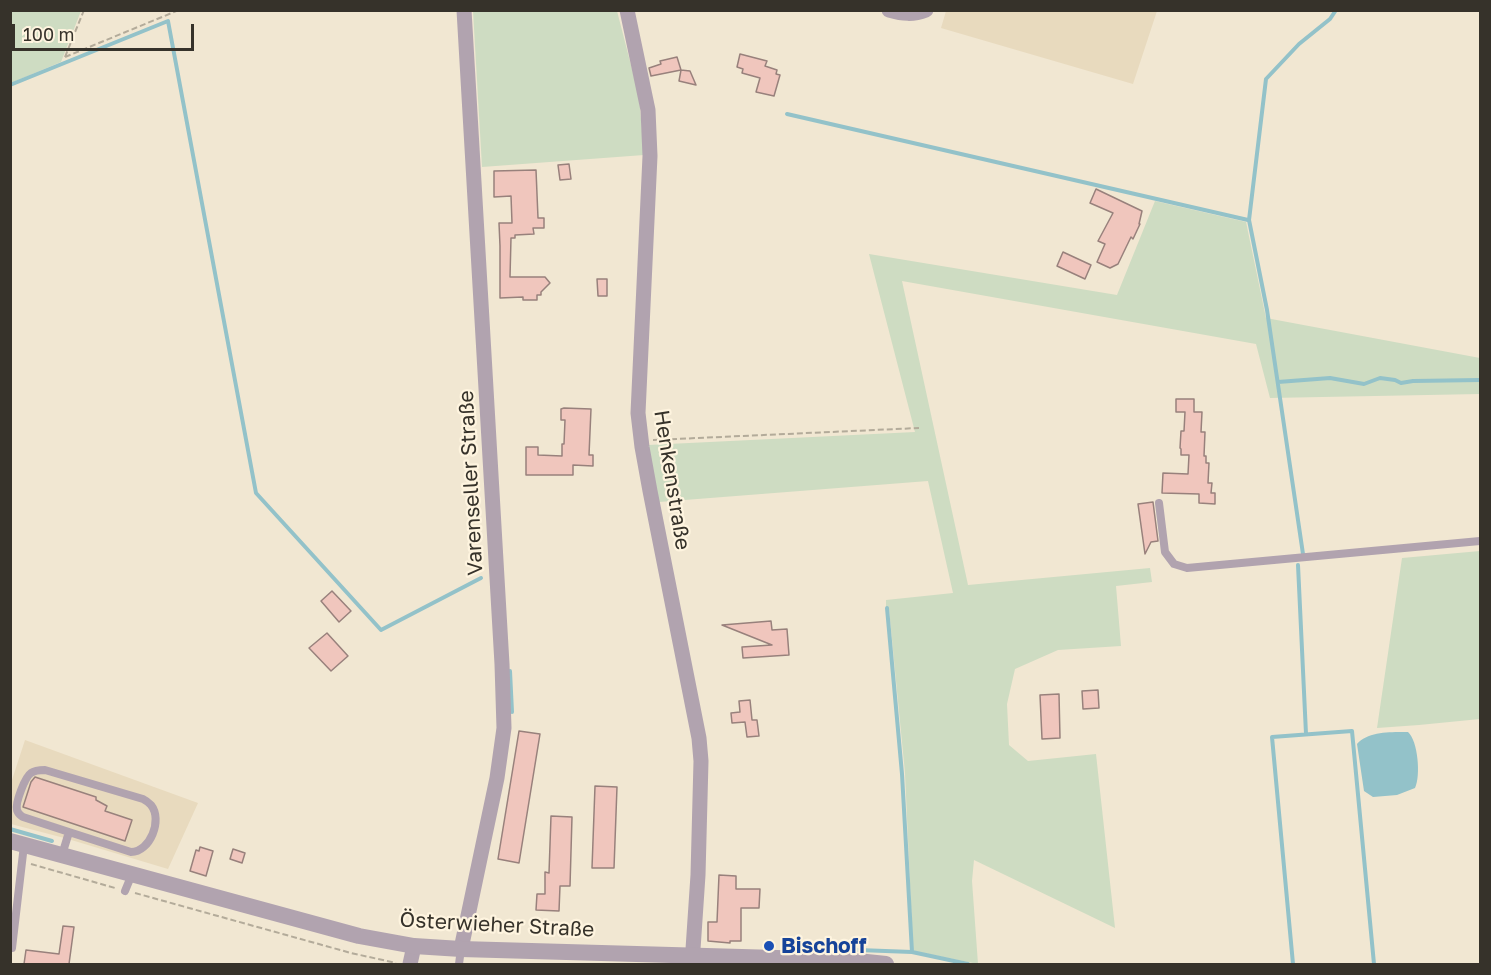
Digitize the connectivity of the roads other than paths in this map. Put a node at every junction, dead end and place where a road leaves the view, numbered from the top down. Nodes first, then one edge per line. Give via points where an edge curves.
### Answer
1 (464, 10) edge
2 (627, 10) edge
3 (889, 10) edge
4 (926, 10) edge
5 (1159, 503) dead end
6 (1480, 541) edge
7 (69, 832) junction
8 (19, 849) edge
9 (62, 855) junction
10 (132, 874) junction
11 (126, 891) road end
12 (12, 948) dead end
13 (460, 957) edge
14 (412, 958) edge
15 (570, 959) edge
16 (693, 960) edge
17 (886, 964) edge

1 - 13 street, Varenseller Straße via 504,728
2 - 16 street, Henkenstraße via 648,110 650,156 638,413 699,738
3 - 4 street via 904,15
5 - 6 lane via 1165,552 1174,564 1187,568
7 - 7 lane via 19,814 17,803 30,773 45,770 143,799 154,812 153,831 137,852
7 - 9 lane
8 - 9 street, Österwieher Straße
8 - 12 lane
9 - 10 street, Österwieher Straße
10 - 11 lane
10 - 14 street, Österwieher Straße via 359,936
13 - 14 street, Österwieher Straße
13 - 15 street, Österwieher Straße
15 - 16 street, Österwieher Straße
16 - 17 street, Österwieher Straße via 847,960

